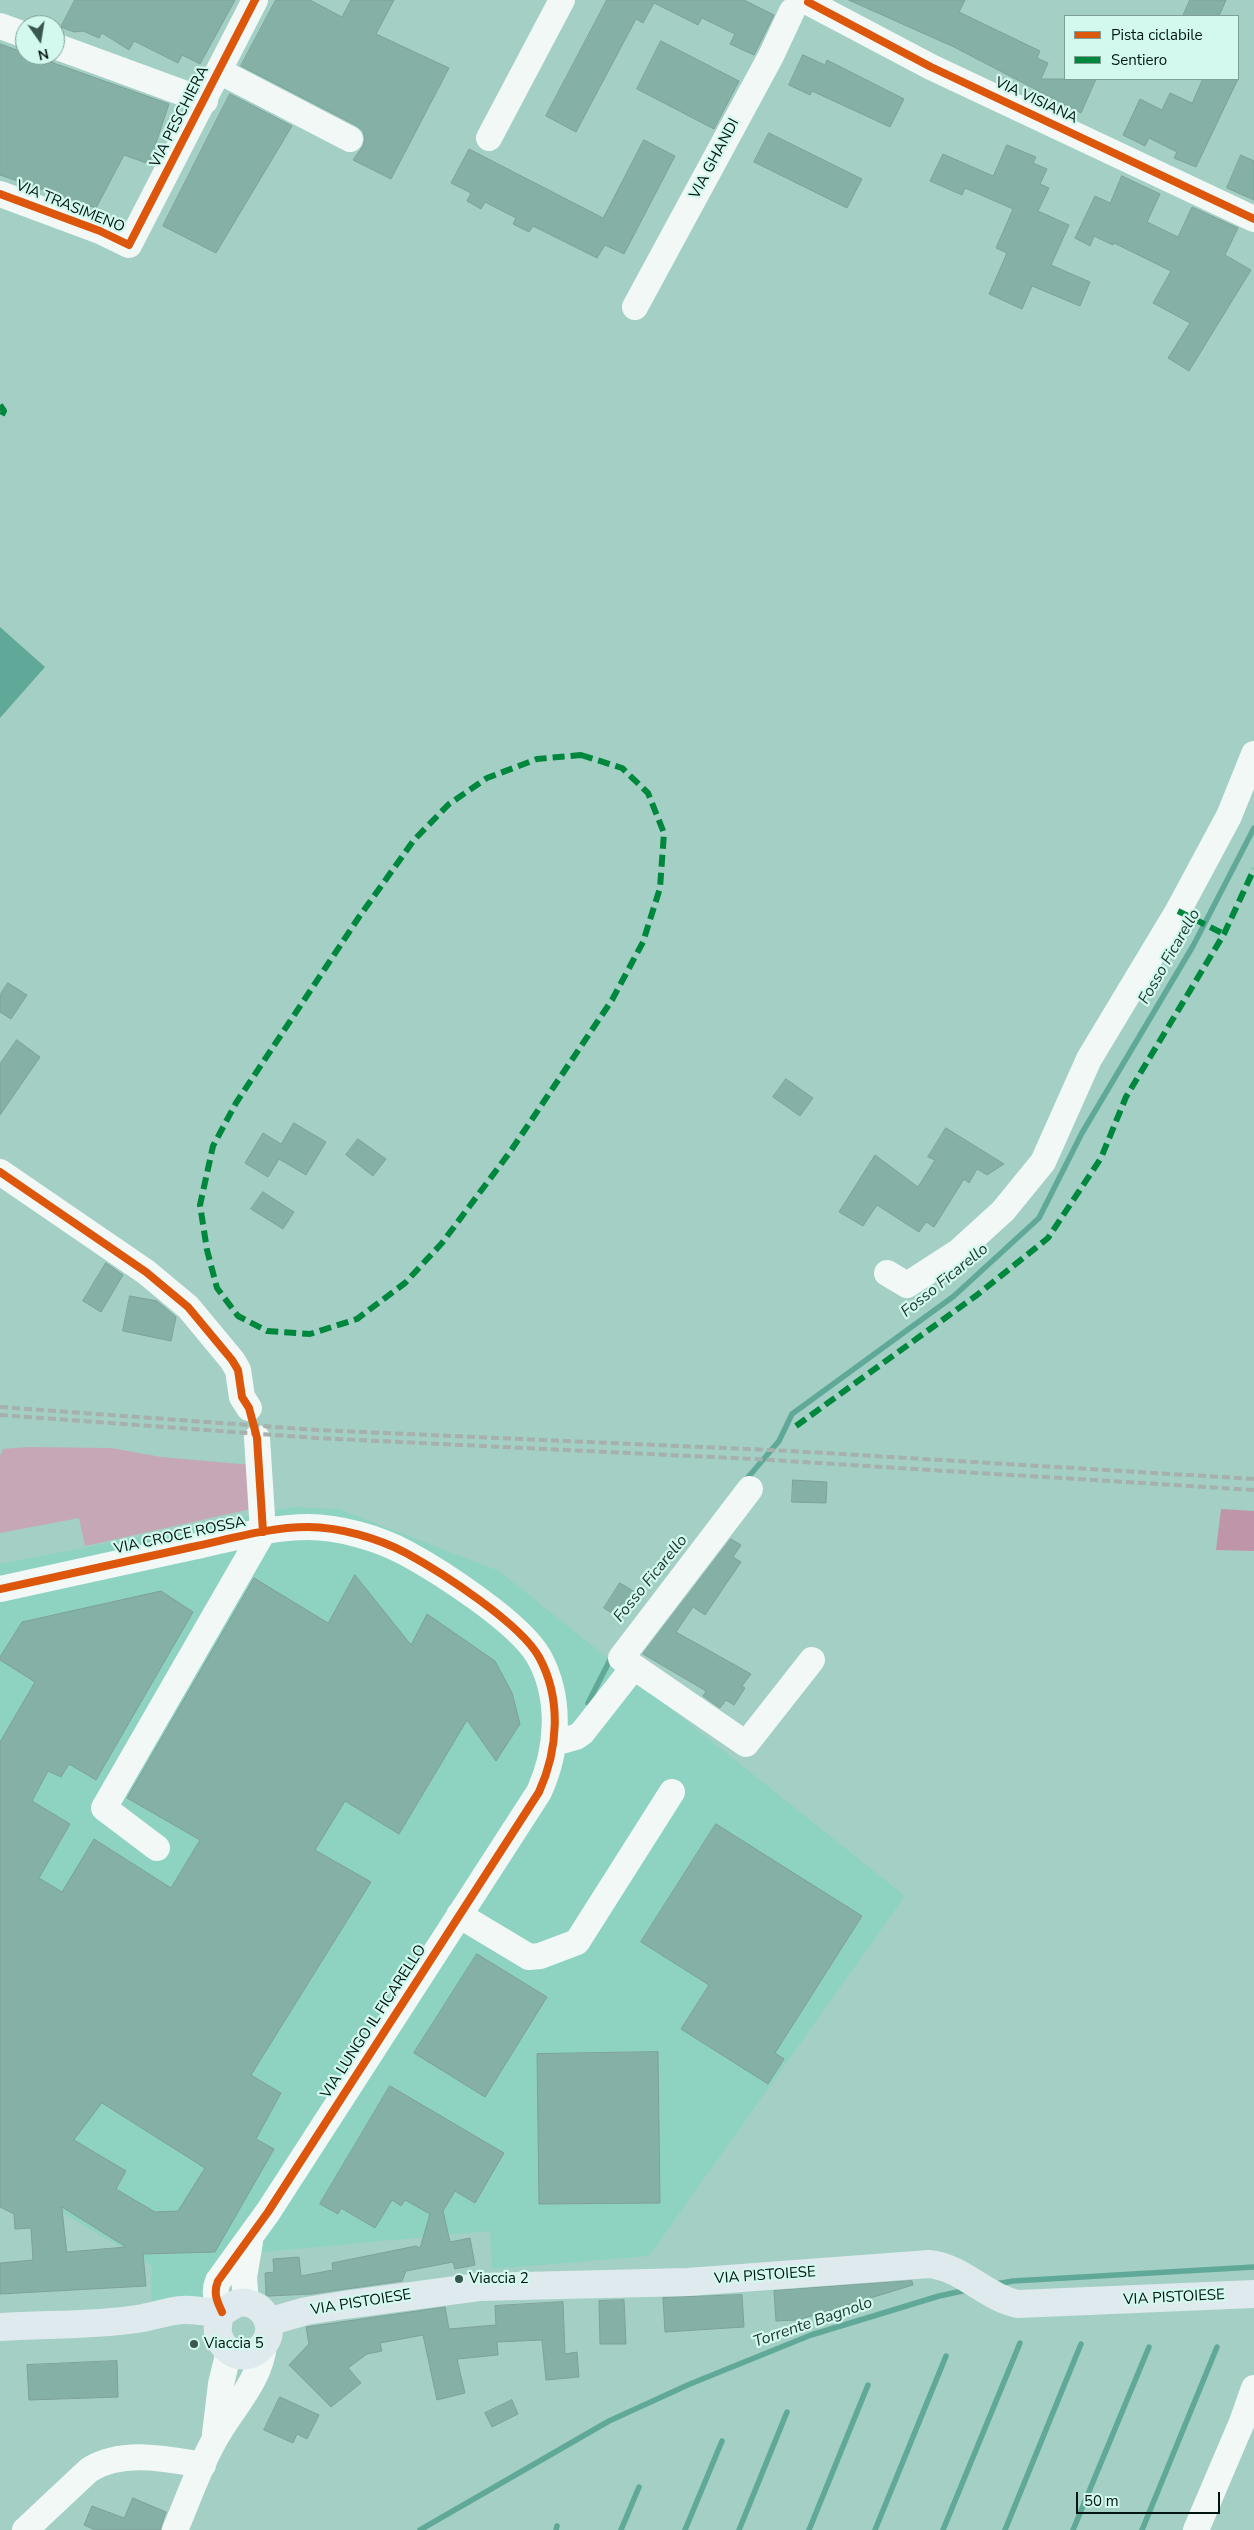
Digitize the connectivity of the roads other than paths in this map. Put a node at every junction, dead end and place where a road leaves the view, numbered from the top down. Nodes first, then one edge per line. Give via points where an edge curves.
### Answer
1 (254, 0) edge
2 (562, 0) edge
3 (797, 3) edge
4 (0, 26) edge
5 (15, 31) edge
6 (65, 50) edge
7 (219, 71) junction
8 (204, 101) junction
9 (488, 138) dead end
10 (350, 139) dead end
11 (0, 194) edge
12 (1254, 219) edge
13 (129, 246) joint
14 (635, 307) dead end
15 (1254, 754) edge
16 (0, 1172) edge
17 (888, 1273) dead end
18 (248, 1408) dead end
19 (257, 1438) dead end
20 (750, 1489) dead end
21 (263, 1532) junction
22 (0, 1590) edge
23 (812, 1660) dead end
24 (633, 1668) junction
25 (554, 1743) junction
26 (672, 1792) dead end
27 (157, 1848) dead end
28 (459, 1915) junction
29 (1254, 2294) edge
30 (229, 2324) junction
31 (0, 2327) edge
32 (266, 2334) junction
33 (1254, 2388) edge
34 (215, 2439) junction
35 (203, 2465) junction
36 (25, 2530) edge
37 (175, 2530) edge
38 (1196, 2530) edge

1 - 7 street, VIA PESCHIERA
2 - 9 street
3 - 12 street, VIA VISIANA
3 - 14 street, VIA GHANDI
4 - 5 street
6 - 8 street
7 - 8 street, VIA PESCHIERA
7 - 10 street, VIA PESCHIERA
8 - 13 street, VIA PESCHIERA
11 - 13 street, VIA TRASIMENO via 100,231
15 - 17 street via 1229,816 1188,894 1089,1059 1043,1162 1003,1211 958,1252 907,1285
16 - 18 street via 146,1272 188,1307 232,1360
19 - 21 street
20 - 24 street via 620,1658
21 - 22 street, VIA CROCE ROSSA
21 - 25 street, VIA CROCE ROSSA via 308,1527 338,1530 368,1539 405,1553 481,1602 519,1632 539,1657 552,1688
21 - 27 street via 104,1808
23 - 24 street via 746,1744
24 - 25 street via 582,1733
25 - 28 street, VIA LUNGO IL FICARELLO via 548,1772 539,1792
26 - 28 street via 577,1942 529,1957
28 - 30 street, VIA LUNGO IL FICARELLO via 268,2212 215,2288
29 - 32 main road, VIA PISTOIESE via 1028,2304 1009,2302 992,2295 949,2268 915,2264 688,2282 479,2287 306,2311
30 - 31 main road, VIA PISTOIESE via 182,2310 136,2320
30 - 32 main road via 262,2311
30 - 32 main road, VIA PISTOIESE via 238,2354 249,2354
30 - 34 street
32 - 34 street via 262,2361 244,2396
33 - 38 street
34 - 35 street
35 - 36 street via 135,2457 101,2462
35 - 37 street

